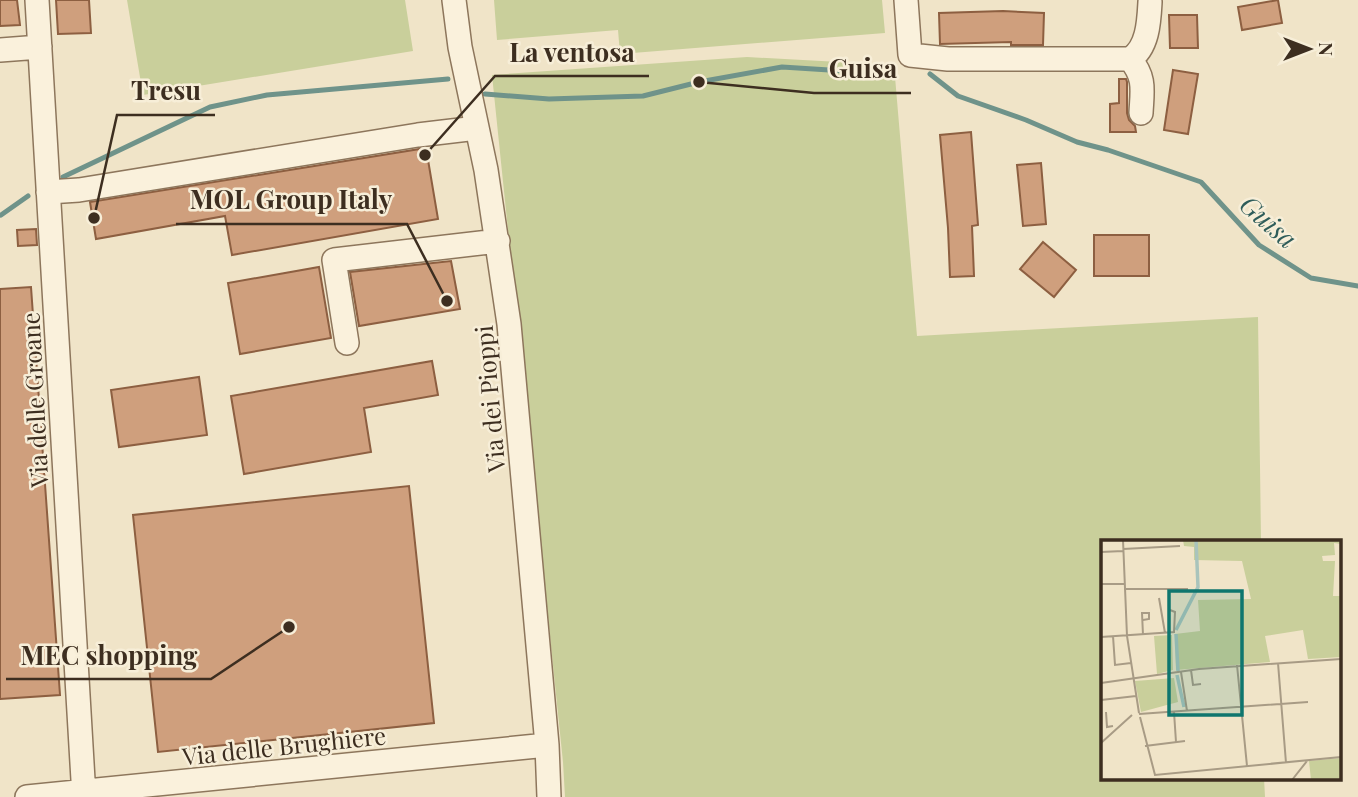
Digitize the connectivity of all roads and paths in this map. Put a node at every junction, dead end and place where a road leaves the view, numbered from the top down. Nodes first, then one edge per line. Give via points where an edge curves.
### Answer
1 (37, 0) edge
2 (453, 0) edge
3 (905, 0) edge
4 (1150, 2) dead end
5 (40, 47) junction
6 (0, 50) edge
7 (1130, 59) junction
8 (1141, 113) dead end
9 (477, 128) junction
10 (48, 192) junction
11 (498, 240) junction
12 (347, 343) dead end
13 (547, 745) junction
14 (84, 794) edge
15 (27, 797) edge
16 (549, 797) edge

1 - 5 street, Via delle Groane
2 - 9 street, Via dei Pioppi
3 - 7 street via 910,55
4 - 7 street via 1149,26 1137,55
5 - 6 street
5 - 10 street, Via delle Groane
7 - 8 street via 1142,80
9 - 10 street
9 - 11 street, Via dei Pioppi
10 - 14 street, Via delle Groane
11 - 12 street via 334,260
11 - 13 street, Via dei Pioppi
13 - 14 street, Via delle Brughiere
13 - 16 street, Via dei Pioppi
14 - 15 street, Via delle Brughiere

